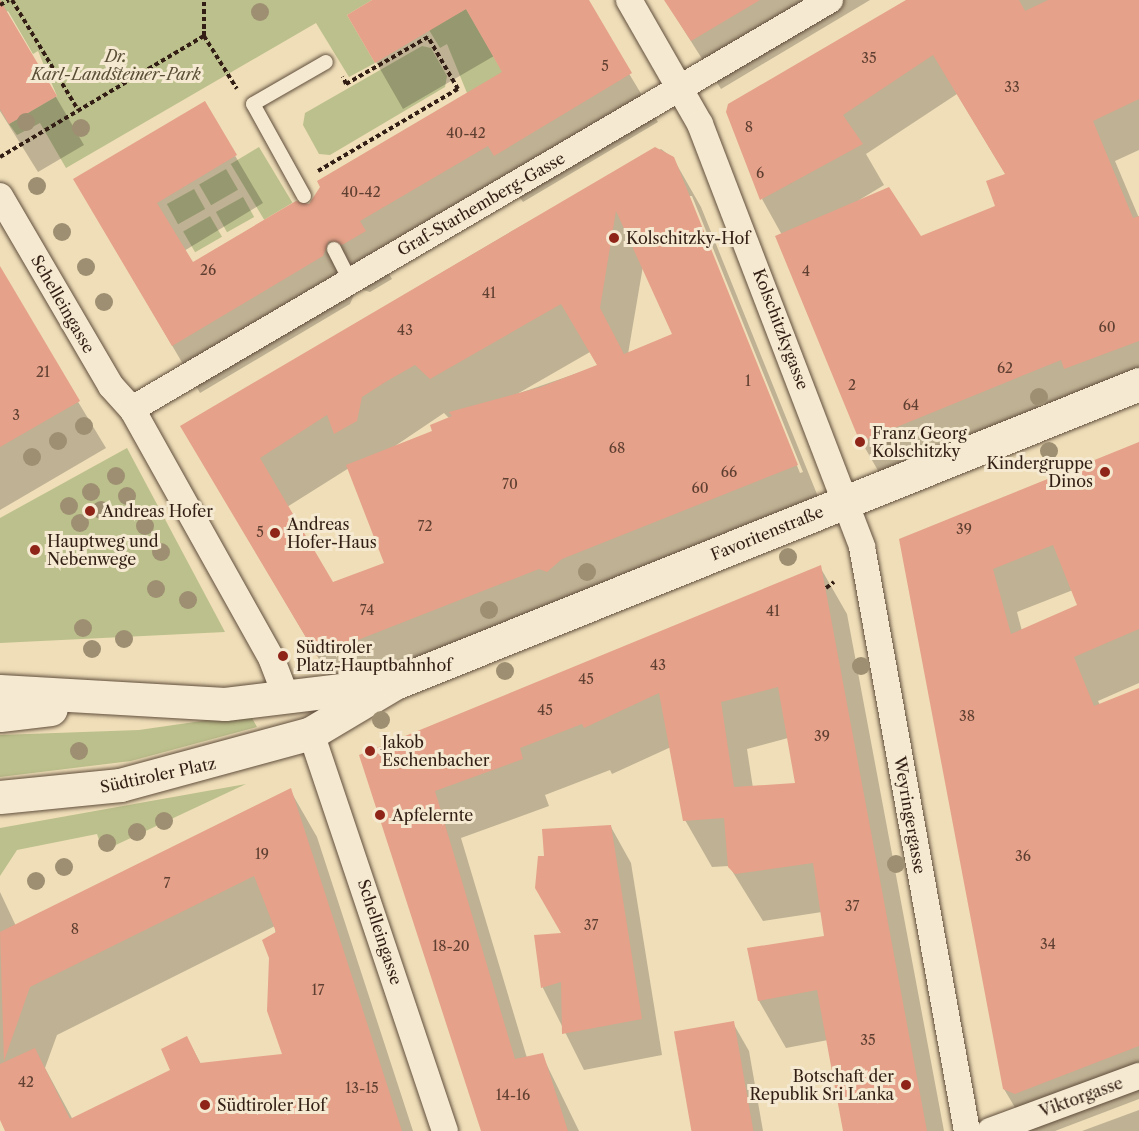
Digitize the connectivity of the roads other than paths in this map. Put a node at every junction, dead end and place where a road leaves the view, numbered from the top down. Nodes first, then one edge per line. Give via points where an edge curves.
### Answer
1 (629, 0) edge
2 (830, 0) edge
3 (326, 62) road end
4 (680, 87) junction
5 (0, 196) edge
6 (304, 196) dead end
7 (334, 249) dead end
8 (350, 281) junction
9 (1139, 384) edge
10 (132, 409) junction
11 (845, 501) junction
12 (395, 683) junction
13 (0, 691) edge
14 (286, 697) junction
15 (134, 700) junction
16 (0, 715) edge
17 (311, 733) junction
18 (0, 796) edge
19 (1139, 1076) edge
20 (445, 1131) edge
21 (967, 1131) edge
22 (990, 1131) edge

1 - 4 street, Kolschitzkygasse
2 - 4 street, Graf-Starhemberg-Gasse
3 - 6 lane via 253,104
4 - 8 street, Graf-Starhemberg-Gasse
4 - 11 street, Kolschitzkygasse via 704,135
5 - 10 street, Schelleingasse via 111,386
7 - 8 lane
8 - 10 street, Graf-Starhemberg-Gasse
9 - 11 main road, Favoritenstraße
10 - 14 street via 272,660
11 - 12 main road, Favoritenstraße
11 - 21 street, Weyringergasse via 862,548
12 - 14 main road, Favoritenstraße
12 - 17 main road, Favoritenstraße
13 - 15 main road
14 - 15 main road via 225,704
15 - 16 main road
17 - 18 main road, Südtiroler Platz via 120,785
17 - 20 street, Schelleingasse
19 - 22 street, Viktorgasse

